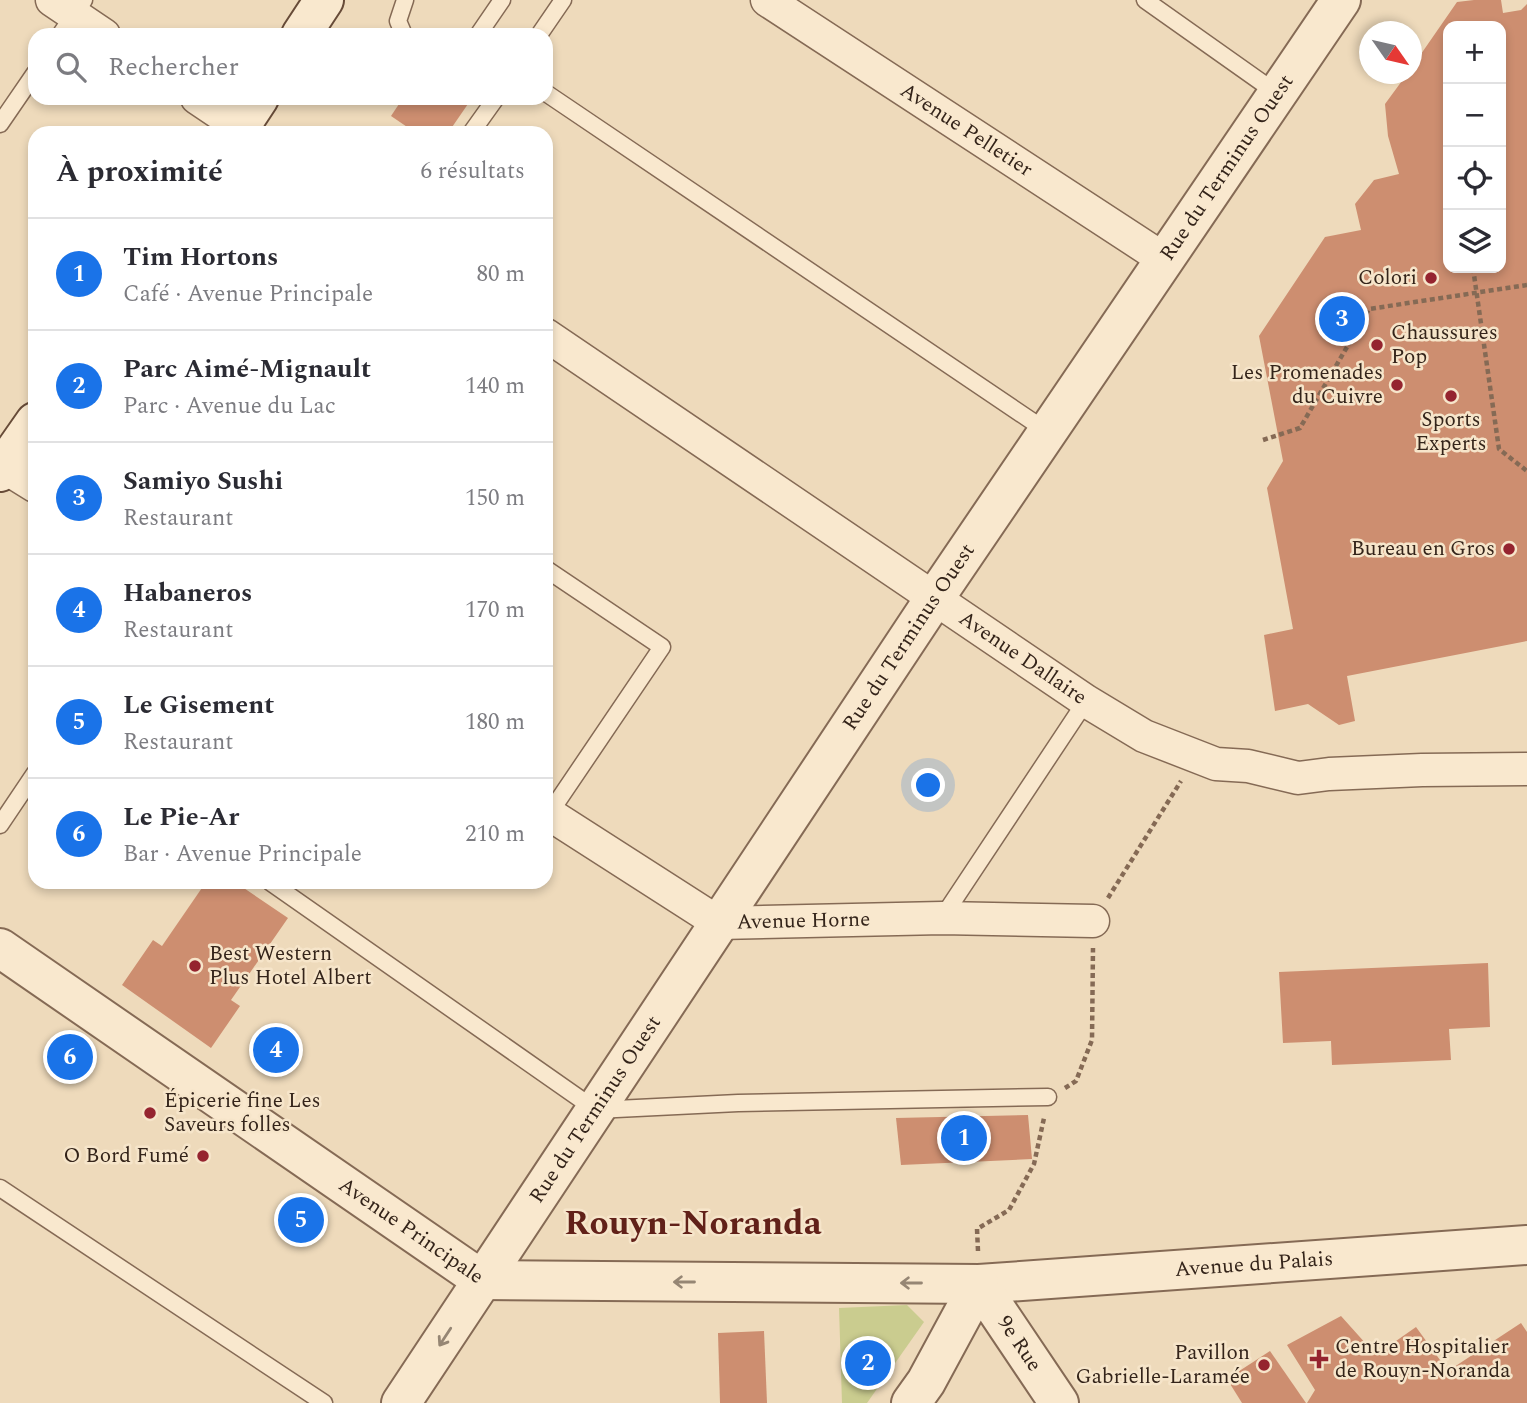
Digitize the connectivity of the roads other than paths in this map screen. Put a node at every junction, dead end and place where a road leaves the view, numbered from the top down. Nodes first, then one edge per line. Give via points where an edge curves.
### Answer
1 (324, 0) edge
2 (405, 0) edge
3 (502, 0) edge
4 (563, 0) edge
5 (767, 0) edge
6 (1145, 0) edge
7 (1342, 0) edge
8 (68, 12) edge
9 (93, 28) edge
10 (306, 28) edge
11 (400, 28) edge
12 (483, 28) edge
13 (544, 28) edge
14 (28, 82) edge
15 (1278, 94) junction
16 (553, 98) edge
17 (211, 105) edge
18 (491, 105) edge
19 (246, 123) edge
20 (0, 124) edge
21 (476, 126) edge
22 (1165, 260) junction
23 (553, 340) edge
24 (1048, 432) junction
25 (28, 439) edge
26 (13, 475) edge
27 (553, 574) edge
28 (934, 599) junction
29 (1086, 701) junction
30 (1527, 769) edge
31 (28, 783) edge
32 (553, 806) edge
33 (553, 816) edge
34 (0, 825) edge
35 (280, 889) edge
36 (942, 918) junction
37 (1093, 921) dead end
38 (719, 923) junction
39 (0, 948) edge
40 (1048, 1097) road end
41 (596, 1110) junction
42 (0, 1188) edge
43 (1527, 1245) edge
44 (482, 1280) junction
45 (979, 1284) junction
46 (324, 1403) edge
47 (401, 1403) edge
48 (911, 1403) edge
49 (1059, 1403) edge

1 - 10 street
2 - 11 lane via 397,21
3 - 12 lane
4 - 13 lane
5 - 22 street, Avenue Pelletier
6 - 15 lane
7 - 15 street, Rue du Terminus Ouest
8 - 9 street
14 - 20 lane
15 - 22 street, Rue du Terminus Ouest
16 - 24 lane
17 - 19 street
18 - 21 lane
22 - 24 street, Rue du Terminus Ouest
23 - 28 street, Avenue Dallaire
24 - 28 street, Rue du Terminus Ouest
25 - 26 street
27 - 32 lane via 662,647
28 - 29 street, Avenue Dallaire
28 - 38 street, Rue du Terminus Ouest
29 - 30 street, Avenue Dallaire via 1144,736 1216,764 1298,778
29 - 36 lane
31 - 34 lane
33 - 38 street, Avenue Horne
35 - 41 lane
36 - 37 street, Avenue Horne
36 - 38 street, Avenue Horne
38 - 41 street, Rue du Terminus Ouest
39 - 44 street, Avenue Principale
40 - 41 lane
41 - 44 street, Rue du Terminus Ouest
42 - 46 lane
43 - 45 street, Avenue du Palais
45 -> 44 street, Avenue Principale
44 -> 47 street, Rue du Terminus Ouest
45 - 48 street
45 - 49 street, 9e Rue

